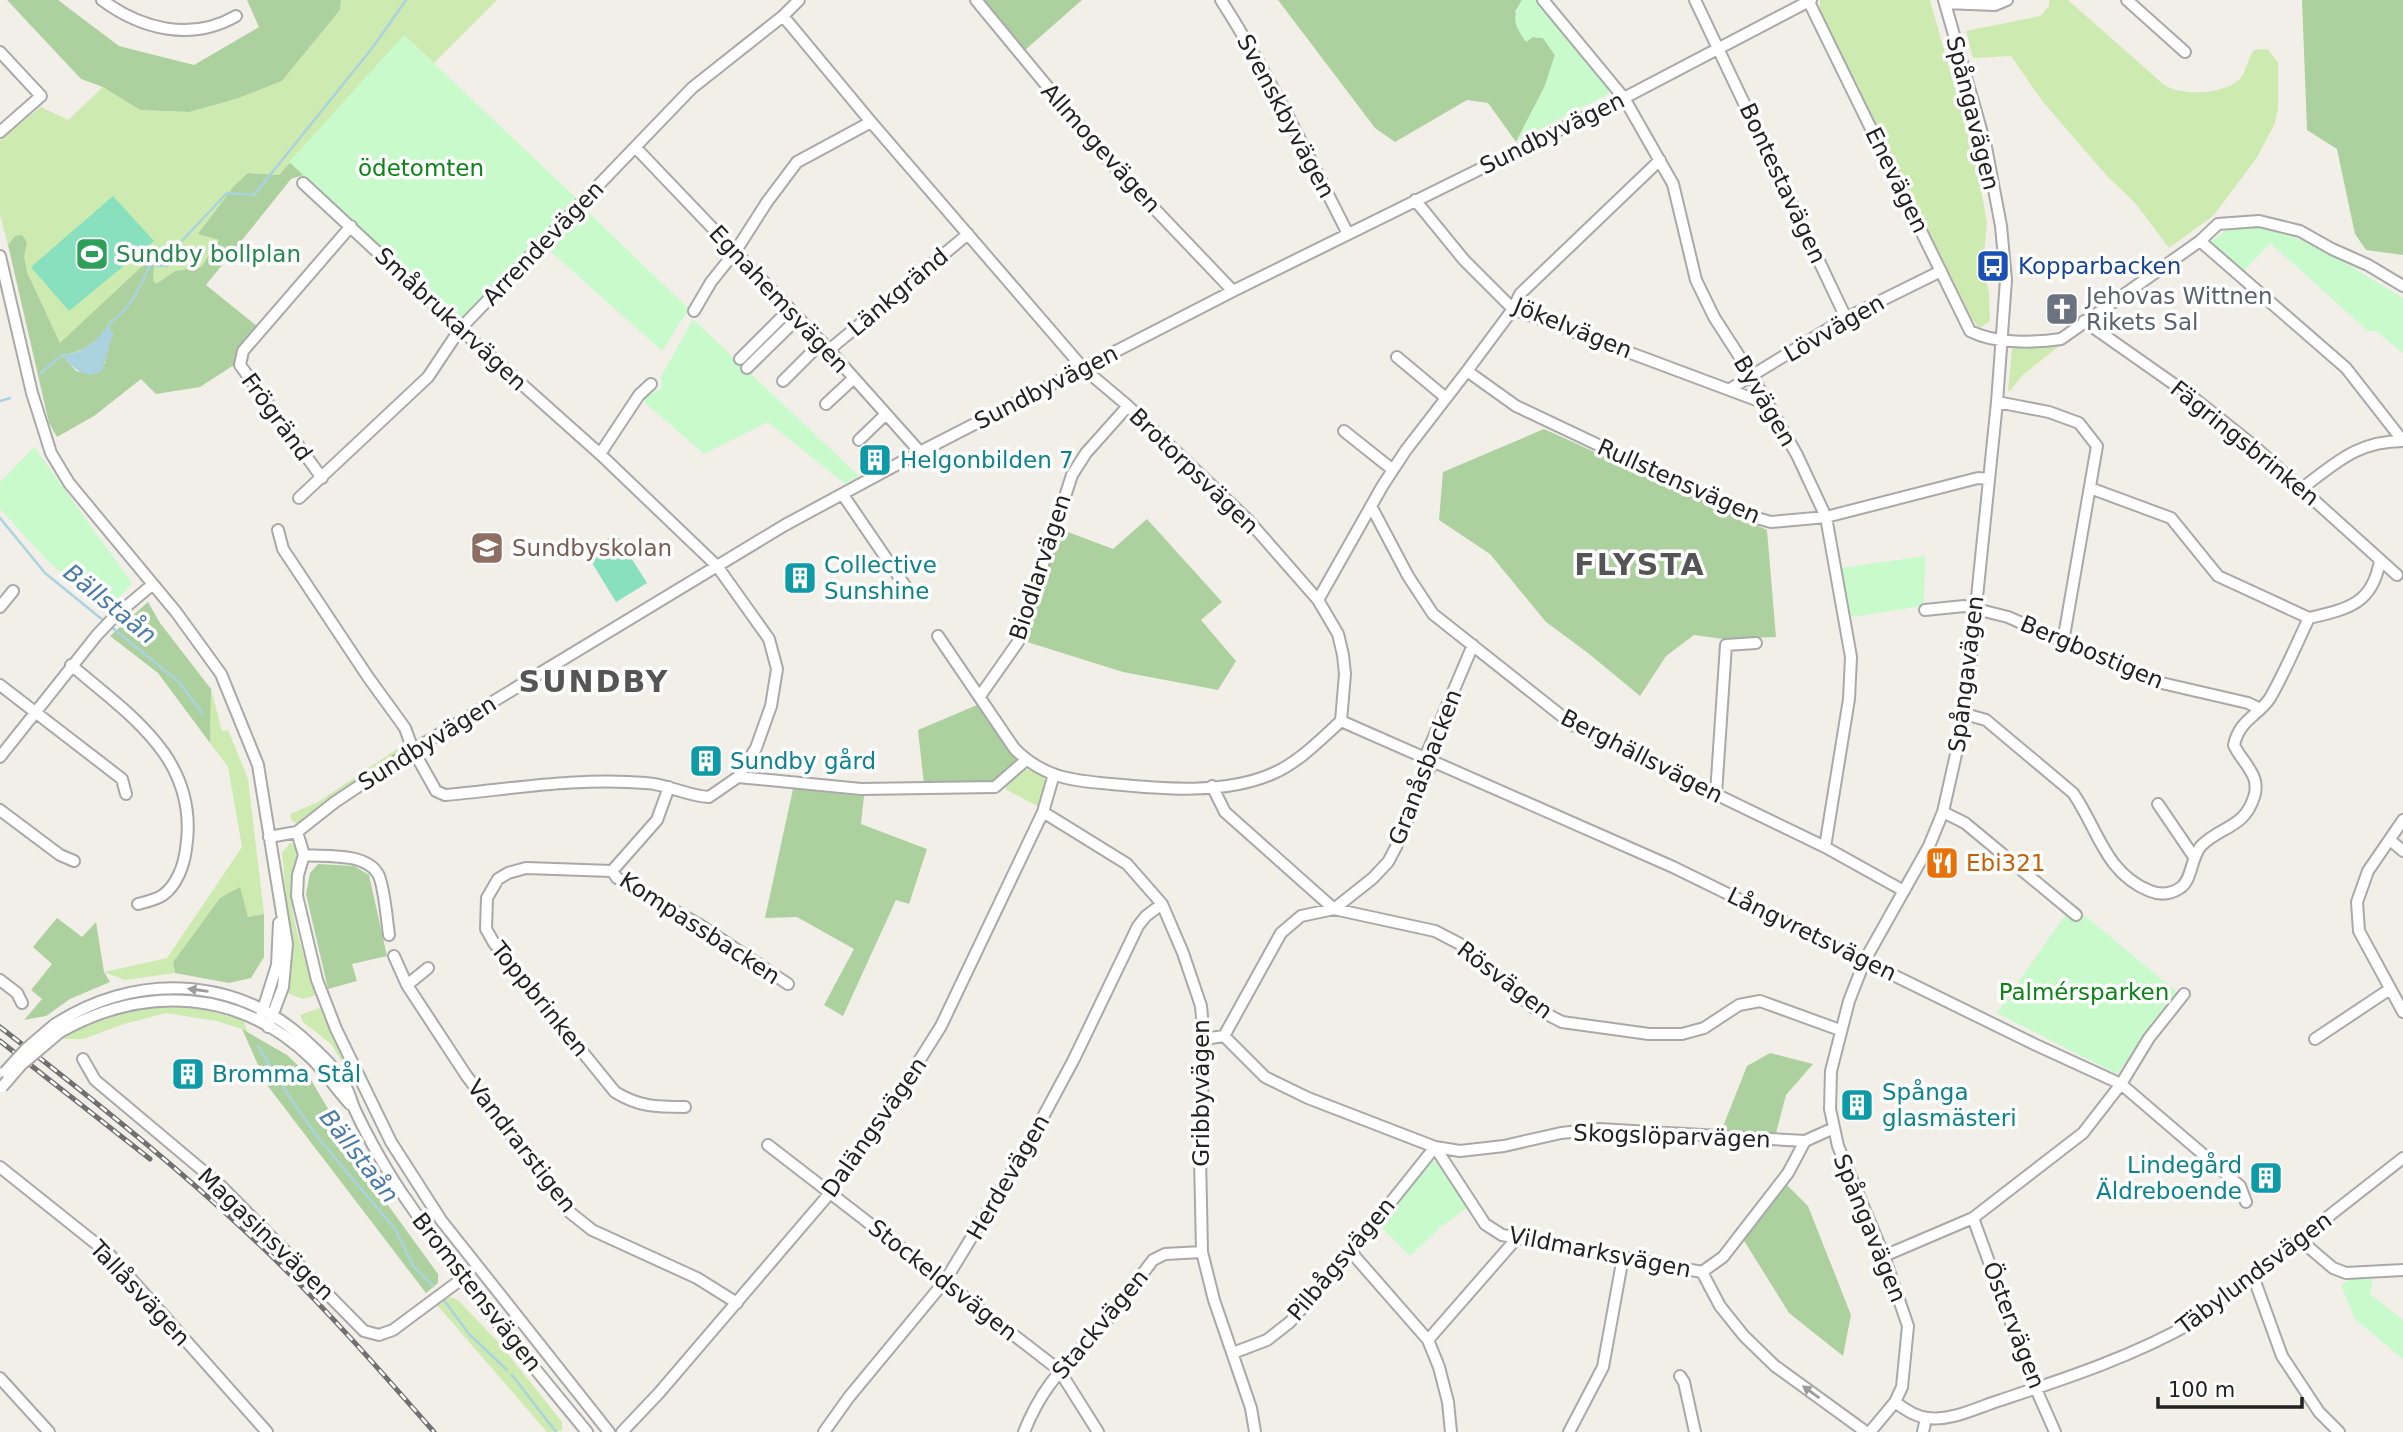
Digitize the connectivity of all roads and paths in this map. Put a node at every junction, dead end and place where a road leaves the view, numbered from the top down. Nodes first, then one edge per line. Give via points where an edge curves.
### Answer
1 (102, 0) edge
2 (799, 0) edge
3 (976, 0) edge
4 (1221, 0) edge
5 (1543, 0) edge
6 (1695, 0) edge
7 (2007, 0) edge
8 (2127, 0) edge
9 (1810, 1) edge
10 (1944, 2) edge
11 (236, 16) dead end
12 (783, 16) junction
13 (1719, 48) junction
14 (0, 52) edge
15 (2185, 52) dead end
16 (1624, 98) junction
17 (871, 122) junction
18 (0, 132) edge
19 (636, 148) junction
20 (1660, 160) junction
21 (303, 183) dead end
22 (1415, 201) junction
23 (351, 226) junction
24 (968, 234) junction
25 (1348, 234) junction
26 (2200, 241) junction
27 (735, 252) junction
28 (0, 256) edge
29 (1941, 271) junction
30 (2403, 286) edge
31 (1233, 291) junction
32 (1513, 309) junction
33 (694, 311) dead end
34 (794, 313) junction
35 (1846, 318) junction
36 (2084, 321) junction
37 (460, 329) junction
38 (2002, 339) junction
39 (825, 346) junction
40 (1397, 357) dead end
41 (743, 363) dead end
42 (1083, 368) junction
43 (1467, 372) junction
44 (1752, 376) junction
45 (855, 378) junction
46 (783, 381) dead end
47 (651, 384) dead end
48 (1730, 389) junction
49 (1446, 398) junction
50 (1997, 402) junction
51 (826, 404) dead end
52 (1767, 404) junction
53 (1128, 406) junction
54 (886, 414) junction
55 (1344, 431) dead end
56 (859, 440) dead end
57 (2403, 441) edge
58 (920, 452) junction
59 (600, 453) junction
60 (1393, 470) junction
61 (322, 478) junction
62 (1988, 479) junction
63 (2090, 488) junction
64 (2301, 489) junction
65 (843, 495) junction
66 (299, 498) dead end
67 (1371, 506) junction
68 (1826, 517) junction
69 (278, 530) dead end
70 (2380, 560) junction
71 (717, 566) junction
72 (2397, 575) dead end
73 (153, 584) junction
74 (13, 591) dead end
75 (910, 593) dead end
76 (1318, 600) junction
77 (0, 607) edge
78 (1975, 608) junction
79 (1925, 610) dead end
80 (2309, 618) junction
81 (938, 636) dead end
82 (2063, 642) junction
83 (1756, 643) dead end
84 (1473, 645) junction
85 (71, 665) junction
86 (0, 685) edge
87 (981, 696) junction
88 (2258, 708) junction
89 (36, 711) junction
90 (1965, 714) junction
91 (1341, 720) junction
92 (413, 750) junction
93 (0, 757) edge
94 (1026, 760) junction
95 (1428, 760) junction
96 (1054, 774) junction
97 (738, 777) junction
98 (1212, 786) junction
99 (669, 788) junction
100 (127, 794) dead end
101 (1716, 794) junction
102 (2158, 804) dead end
103 (0, 810) edge
104 (1043, 812) junction
105 (1943, 812) junction
106 (2403, 820) edge
107 (297, 832) junction
108 (269, 836) junction
109 (2390, 840) junction
110 (1825, 847) junction
111 (2403, 851) edge
112 (304, 855) junction
113 (2194, 858) junction
114 (74, 861) dead end
115 (612, 871) junction
116 (1904, 891) junction
117 (138, 904) dead end
118 (1162, 904) junction
119 (1334, 909) junction
120 (2076, 915) dead end
121 (390, 935) dead end
122 (394, 956) dead end
123 (1865, 960) junction
124 (428, 968) dead end
125 (0, 980) edge
126 (788, 984) dead end
127 (407, 985) junction
128 (2390, 989) junction
129 (2184, 994) dead end
130 (22, 1003) dead end
131 (268, 1012) junction
132 (2403, 1012) edge
133 (264, 1024) junction
134 (57, 1029) junction
135 (1840, 1030) junction
136 (1224, 1036) junction
137 (1205, 1039) junction
138 (2315, 1039) dead end
139 (83, 1059) dead end
140 (2121, 1084) junction
141 (1, 1085) edge
142 (685, 1107) dead end
143 (355, 1110) junction
144 (1834, 1128) junction
145 (1805, 1141) junction
146 (768, 1145) dead end
147 (1435, 1147) junction
148 (2403, 1158) edge
149 (0, 1167) edge
150 (830, 1193) junction
151 (2245, 1202) dead end
152 (1973, 1218) junction
153 (1517, 1238) junction
154 (2300, 1240) junction
155 (1202, 1252) junction
156 (1351, 1252) junction
157 (1884, 1256) junction
158 (1623, 1257) junction
159 (2403, 1270) edge
160 (1702, 1272) junction
161 (2253, 1276) junction
162 (463, 1278) junction
163 (945, 1281) junction
164 (737, 1303) junction
165 (1429, 1340) junction
166 (1233, 1353) junction
167 (1059, 1370) junction
168 (1680, 1376) dead end
169 (0, 1378) edge
170 (2036, 1388) junction
171 (1895, 1402) junction
172 (1926, 1418) junction
173 (49, 1432) edge
174 (267, 1432) edge
175 (587, 1432) edge
176 (609, 1432) edge
177 (622, 1432) edge
178 (824, 1432) edge
179 (1024, 1432) edge
180 (1098, 1432) edge
181 (1255, 1432) edge
182 (1451, 1432) edge
183 (1569, 1432) edge
184 (1695, 1432) edge
185 (1868, 1432) edge
186 (1923, 1432) edge
187 (2055, 1432) edge
188 (2339, 1432) edge

1 - 11 street via 123,16 158,27 191,30 220,25
2 - 12 street, Arrendevägen
3 - 31 street, Allmogevägen via 1108,160
4 - 25 street, Svenskbyvägen via 1293,122
5 - 16 street, Byvägen
6 - 13 street, Bontestavägen
7 - 10 street via 1996,5
8 - 15 street
9 - 13 street, Sundbyvägen
9 - 29 street, Enevägen
10 - 38 street, Spångavägen via 1986,147 2001,226 2006,280
12 - 17 street, Brotorpsvägen
12 - 19 street, Arrendevägen via 692,88
13 - 16 street, Sundbyvägen
13 - 35 street, Bontestavägen
14 - 18 street via 41,96
16 - 20 street, Byvägen
16 - 22 street, Sundbyvägen
17 - 24 street, Brotorpsvägen
17 - 27 street via 796,162
19 - 27 street, Egnahemsvägen
19 - 37 street, Arrendevägen
20 - 32 street via 1520,294
20 - 44 street, Byvägen via 1673,184 1696,281
21 - 23 street, Småbrukarvägen
22 - 25 street, Sundbyvägen
22 - 32 street, Jökelvägen
23 - 37 street, Småbrukarvägen
23 - 61 street, Frögränd via 243,351 240,365
24 - 39 street, Länkgränd
24 - 42 street, Brotorpsvägen
25 - 31 street, Sundbyvägen
26 - 30 street via 2218,225 2259,220 2300,231
26 - 36 street
26 - 57 street via 2346,368
27 - 33 street
27 - 34 street, Egnahemsvägen
28 - 73 street via 51,453 69,483
29 - 35 street, Lövvägen
29 - 38 street, Enevägen via 1970,331
31 - 42 street, Sundbyvägen
32 - 43 street
32 - 48 street, Jökelvägen
34 - 39 street, Egnahemsvägen
34 - 41 street
35 - 44 street, Lövvägen
36 - 38 street via 2061,339
36 - 64 street, Fägringsbrinken via 2195,399
37 - 59 street, Småbrukarvägen
37 - 61 street, Arrendevägen via 428,377
38 - 50 street, Spångavägen
39 - 45 street, Egnahemsvägen
39 - 46 street, Länkgränd
40 - 49 street
42 - 53 street, Brotorpsvägen
42 - 58 street, Sundbyvägen
43 - 49 street
43 - 68 street, Rullstensvägen via 1516,406 1746,515 1771,522
44 - 48 street, Lövvägen
44 - 52 street, Byvägen
45 - 51 street
45 - 54 street, Egnahemsvägen
47 - 59 street
48 - 52 street, Jökelvägen
49 - 60 street
50 - 62 street, Spångavägen
50 - 63 street via 2079,423 2097,446
52 - 68 street, Byvägen
53 - 76 street, Brotorpsvägen via 1248,520
53 - 87 street, Biodlarvägen via 1072,475 1018,642
54 - 56 street
54 - 58 street, Egnahemsvägen
55 - 60 street
57 - 64 street via 2367,445 2347,454
58 - 65 street, Sundbyvägen
59 - 71 street, Småbrukarvägen
60 - 67 street
61 - 66 street, Arrendevägen
62 - 68 street, Rullstensvägen
62 - 78 street, Spångavägen
63 - 80 street via 2171,518 2218,576
63 - 82 street
64 - 70 street, Fägringsbrinken
65 - 71 street, Sundbyvägen
65 - 75 street
67 - 76 street
67 - 84 street, Berghällsvägen via 1433,614
68 - 110 street, Byvägen via 1851,657 1849,699
69 - 92 street via 283,549 405,728
70 - 72 street, Fägringsbrinken
70 - 80 street via 2372,590 2353,605
71 - 92 street, Sundbyvägen
71 - 97 street, Småbrukarvägen via 769,639 777,669 771,706 756,748
73 - 85 street via 115,616
73 - 108 street via 221,674 258,765
74 - 77 street
76 - 91 street, Brotorpsvägen via 1338,634 1343,655
78 - 79 street, Bergbostigen
78 - 82 street, Bergbostigen
78 - 90 street, Spångavägen
80 - 88 street via 2283,676
81 - 87 street
82 - 88 street, Bergbostigen via 2152,681
83 - 101 street via 1726,645
84 - 95 street, Granåsbacken
84 - 101 street, Berghällsvägen via 1573,725
85 - 89 street
85 - 117 street via 158,744 173,765 187,800 189,831 176,880 162,896
86 - 89 street
87 - 94 street
88 - 113 street via 2240,728 2234,745 2255,782 2250,809 2244,818 2202,845
89 - 93 street
89 - 100 street via 122,779
90 - 105 street, Spångavägen
90 - 113 street via 1986,720 2073,793 2112,864 2142,888 2156,894 2182,887
91 - 95 street, Långvretsvägen
91 - 98 street via 1275,773
92 - 99 street, Småbrukarvägen via 436,791 445,795 594,782
92 - 107 street, Sundbyvägen
94 - 96 street
94 - 97 street via 995,787 861,789
95 - 119 street, Granåsbacken via 1430,767 1388,862
95 - 123 street, Långvretsvägen via 1673,867
96 - 98 street via 1169,790
96 - 104 street, Dalängsvägen
97 - 99 street, Småbrukarvägen via 709,797
98 - 119 street, Rösvägen via 1225,812
99 - 115 street via 657,820
101 - 110 street, Berghällsvägen
102 - 113 street
103 - 114 street
104 - 118 street, Gribbyvägen via 1128,864
104 - 150 street, Dalängsvägen via 927,1051
105 - 116 street, Spångavägen
105 - 120 street via 1965,823
106 - 109 street
107 - 108 street
107 - 112 street
108 - 131 street via 280,909 277,965
109 - 111 street
109 - 128 street via 2368,871 2357,902 2359,931
110 - 116 street, Berghällsvägen
112 - 121 street via 360,861 379,875
112 - 176 street via 297,896 317,980 391,1142 441,1220
115 - 126 street, Kompassbacken
115 - 142 street, Toppbrinken via 526,868 508,873 498,879 487,898 486,929 615,1092 633,1103
116 - 123 street, Spångavägen
118 - 137 street, Gribbyvägen via 1200,1006
118 - 163 street, Herdevägen via 1138,926 1029,1143
119 - 135 street, Rösvägen via 1435,931 1460,944 1533,1007 1562,1022 1682,1034 1704,1028 1739,1004 1760,1001
119 - 136 street via 1301,916 1281,933
122 - 127 street, Vandrarstigen
123 - 135 street, Spångavägen
123 - 140 street, Långvretsvägen
124 - 127 street
125 - 130 street
127 - 164 street, Vandrarstigen via 466,1076 567,1210 592,1230 697,1278
128 - 132 street
128 - 138 street
129 - 140 street
131 - 133 street
131 -> 134 street, Bromstensvägen via 215,993 160,988 95,1002 75,1011
131 - 143 street, Bromstensvägen via 324,1059 346,1086
133 - 134 street, Bromstensvägen via 220,1006 171,999 100,1012
133 - 143 street, Bromstensvägen via 313,1060
134 - 141 street, Bromstensvägen, bridge
135 - 144 street, Spångavägen via 1831,1071
136 - 137 street
136 - 147 street, Skogslöparvägen via 1265,1077
137 - 155 street, Gribbyvägen
139 - 162 street, Magasinsvägen via 95,1080 220,1185 364,1331 379,1335 393,1331
140 - 151 street, Långvretsvägen via 2240,1186
140 - 152 street via 2083,1133
143 - 162 street, Bromstensvägen via 406,1199
144 - 145 street, Skogslöparvägen
144 - 157 street, Spångavägen
145 - 147 street, Skogslöparvägen via 1599,1129 1460,1151
145 - 160 street via 1788,1173 1724,1256
146 - 150 street, Stockeldsvägen
147 - 153 street, Vildmarksvägen via 1485,1224
147 - 156 street, Pilbågsvägen
148 - 154 street, Täbylundsvägen
149 - 174 street, Tallåsvägen via 110,1254
150 - 163 street, Stockeldsvägen
150 - 164 street, Dalängsvägen
152 - 157 street
152 - 170 street, Östervägen
153 - 158 street, Vildmarksvägen
153 - 165 street
154 - 159 street via 2333,1268 2346,1273
154 - 161 street, Täbylundsvägen
155 - 166 street, Gribbyvägen
155 - 167 street, Stackvägen via 1165,1254 1153,1260 1101,1327
156 - 165 street
156 - 166 street, Pilbågsvägen via 1290,1322 1267,1340
157 - 171 street, Spångavägen via 1908,1326 1902,1387
158 - 160 street, Vildmarksvägen
158 - 183 street via 1603,1367
185 -> 160 street, Vildmarksvägen via 1775,1366 1720,1306
161 - 170 street, Täbylundsvägen via 2163,1340
161 - 188 street via 2282,1356 2319,1412
162 - 175 street, Bromstensvägen
163 - 167 street, Stockeldsvägen
163 - 178 street, Herdevägen
164 - 177 street, Dalängsvägen
165 - 182 street via 1440,1367
166 - 181 street, Gribbyvägen
167 - 179 street, Stackvägen via 1038,1399
167 - 180 street, Stockeldsvägen
168 - 184 street
169 - 173 street
170 - 172 street, Täbylundsvägen via 1955,1415
170 - 187 street, Östervägen
171 - 172 street
171 - 185 street, Spångavägen
172 - 186 street

